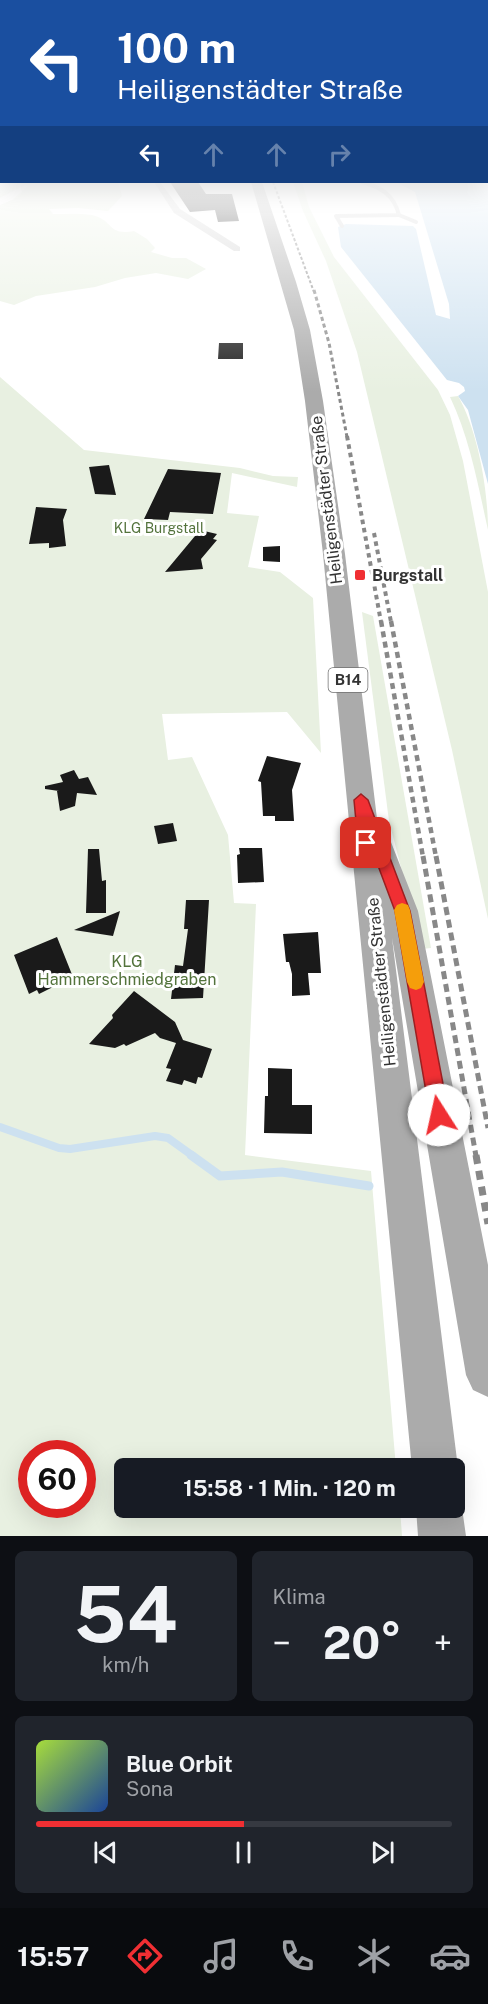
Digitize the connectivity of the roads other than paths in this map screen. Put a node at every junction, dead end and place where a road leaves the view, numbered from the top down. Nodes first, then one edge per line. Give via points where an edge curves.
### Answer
1 (278, 249) edge
2 (361, 800) junction
3 (488, 1375) edge
4 (434, 1458) edge
5 (440, 1518) edge
6 (442, 1536) edge

1 - 2 main road, Heiligenstädter Straße / B14 via 302,330 310,377
2 - 3 main road via 403,911
2 - 4 main road, Heiligenstädter Straße / B14
5 - 6 main road

